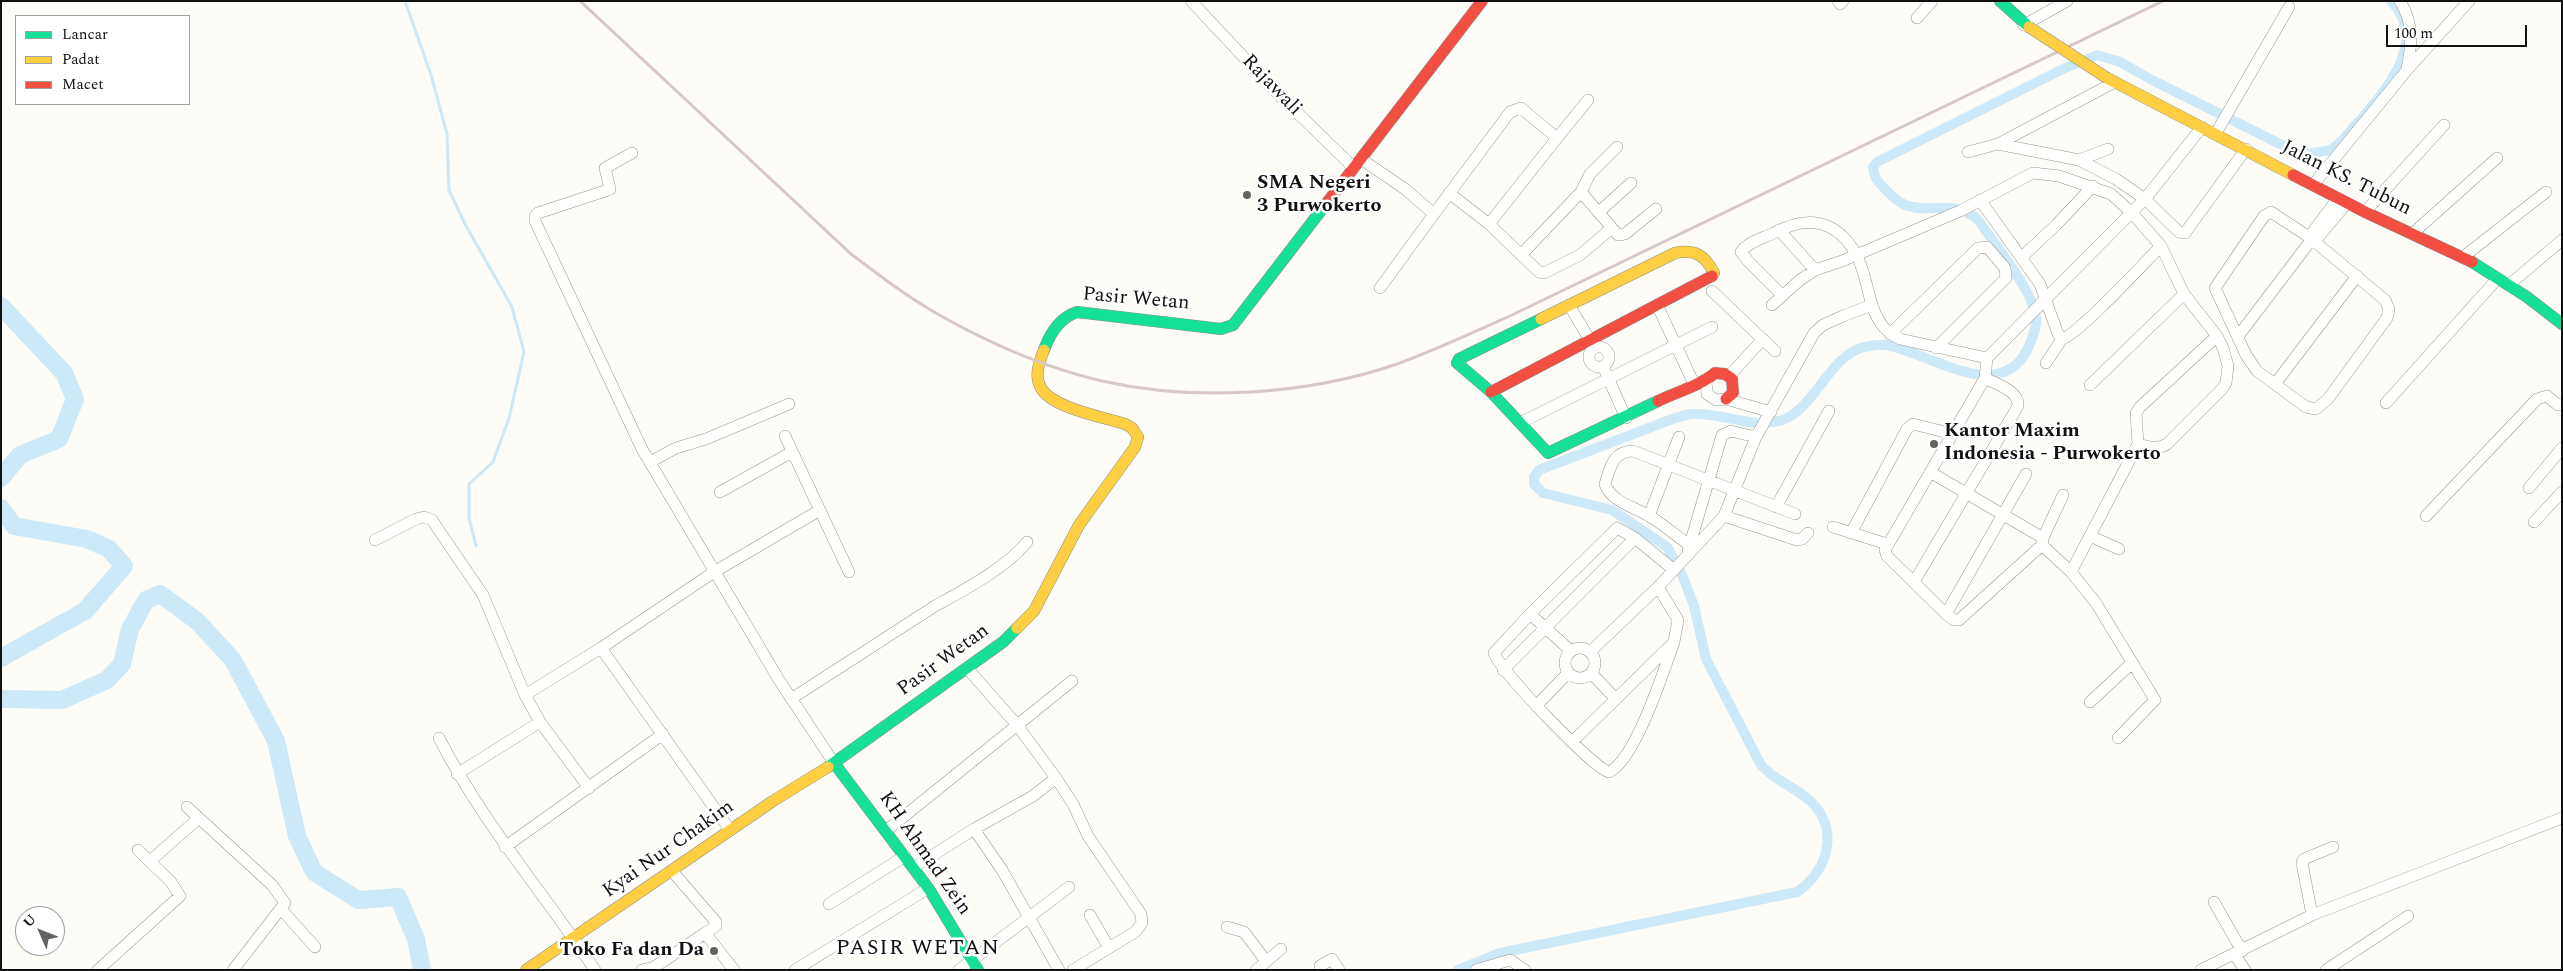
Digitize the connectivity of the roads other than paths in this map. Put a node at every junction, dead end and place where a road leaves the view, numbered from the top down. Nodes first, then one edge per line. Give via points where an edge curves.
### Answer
1 (1191, 1) edge
2 (1482, 1) edge
3 (1838, 1) edge
4 (1843, 1) edge
5 (1932, 1) edge
6 (2000, 1) edge
7 (2067, 1) edge
8 (2400, 1) edge
9 (2468, 1) edge
10 (2289, 7) dead end
11 (1917, 18) dead end
12 (2027, 26) junction
13 (2407, 70) junction
14 (2111, 80) junction
15 (1588, 100) dead end
16 (2444, 125) dead end
17 (2202, 127) junction
18 (2216, 133) junction
19 (1557, 138) junction
20 (1998, 144) junction
21 (1617, 146) dead end
22 (2246, 149) junction
23 (2108, 150) dead end
24 (1968, 152) dead end
25 (632, 153) dead end
26 (2498, 158) dead end
27 (2079, 160) junction
28 (2038, 163) junction
29 (1358, 164) junction
30 (1631, 183) dead end
31 (2313, 185) junction
32 (2093, 186) junction
33 (1581, 192) junction
34 (2546, 192) dead end
35 (1449, 194) junction
36 (2343, 200) junction
37 (1978, 201) junction
38 (2138, 206) junction
39 (1656, 209) dead end
40 (1599, 212) junction
41 (2365, 212) junction
42 (1434, 214) junction
43 (1489, 224) junction
44 (1612, 228) junction
45 (1779, 230) junction
46 (2412, 234) junction
47 (2312, 239) junction
48 (2562, 240) edge
49 (2161, 246) junction
50 (1520, 255) junction
51 (1857, 255) junction
52 (2022, 257) junction
53 (2463, 258) junction
54 (1815, 270) junction
55 (2357, 276) junction
56 (2498, 278) junction
57 (2509, 285) junction
58 (1380, 288) dead end
59 (1712, 291) dead end
60 (2184, 294) junction
61 (1782, 295) junction
62 (2045, 300) junction
63 (1569, 305) junction
64 (1772, 305) dead end
65 (1872, 306) junction
66 (1658, 307) junction
67 (2562, 308) edge
68 (2557, 321) edge
69 (1712, 327) dead end
70 (1890, 334) junction
71 (2239, 335) junction
72 (2217, 336) junction
73 (1763, 339) junction
74 (2062, 339) junction
75 (1592, 345) junction
76 (1676, 346) junction
77 (1936, 348) junction
78 (1775, 350) dead end
79 (2046, 363) dead end
80 (1986, 369) junction
81 (1729, 376) junction
82 (1608, 378) junction
83 (1706, 381) junction
84 (1694, 384) junction
85 (2275, 384) junction
86 (2090, 385) dead end
87 (1490, 392) junction
88 (1726, 399) junction
89 (2386, 403) dead end
90 (788, 404) dead end
91 (2562, 404) edge
92 (1829, 411) dead end
93 (1768, 417) junction
94 (1626, 418) junction
95 (1520, 423) junction
96 (1953, 434) junction
97 (785, 436) dead end
98 (1679, 437) dead end
99 (1756, 437) junction
100 (2138, 444) junction
101 (2562, 448) edge
102 (792, 452) junction
103 (650, 462) junction
104 (1668, 464) junction
105 (1930, 472) junction
106 (2026, 474) dead end
107 (1709, 481) junction
108 (2529, 488) dead end
109 (1734, 491) junction
110 (720, 492) dead end
111 (2562, 492) edge
112 (1967, 494) junction
113 (2062, 495) dead end
114 (1776, 507) junction
115 (820, 510) junction
116 (1794, 514) dead end
117 (2004, 515) junction
118 (1649, 516) junction
119 (1724, 516) junction
120 (2426, 516) dead end
121 (2534, 522) dead end
122 (1833, 527) dead end
123 (1808, 533) dead end
124 (1850, 533) junction
125 (2090, 536) junction
126 (1635, 538) junction
127 (375, 540) dead end
128 (2042, 541) junction
129 (1027, 542) dead end
130 (1887, 544) junction
131 (2119, 549) dead end
132 (1682, 559) junction
133 (714, 572) junction
134 (849, 572) dead end
135 (2071, 572) junction
136 (1914, 582) junction
137 (1658, 587) junction
138 (1530, 614) junction
139 (1946, 614) junction
140 (1544, 628) junction
141 (1674, 642) junction
142 (601, 648) junction
143 (1571, 652) junction
144 (1590, 652) junction
145 (2131, 664) junction
146 (967, 668) junction
147 (1503, 670) junction
148 (1568, 673) junction
149 (1591, 673) junction
150 (1072, 681) dead end
151 (525, 695) junction
152 (1615, 698) junction
153 (791, 699) junction
154 (2090, 702) dead end
155 (1536, 706) junction
156 (540, 722) junction
157 (1017, 725) junction
158 (664, 734) junction
159 (439, 738) dead end
160 (2118, 738) dead end
161 (1572, 740) junction
162 (834, 763) junction
163 (457, 774) junction
164 (1056, 778) junction
165 (589, 788) junction
166 (187, 807) dead end
167 (199, 818) junction
168 (2562, 818) edge
169 (974, 829) junction
170 (730, 830) junction
171 (887, 830) junction
172 (505, 847) junction
173 (2333, 847) dead end
174 (138, 850) dead end
175 (904, 856) junction
176 (150, 861) junction
177 (913, 868) junction
178 (672, 871) junction
179 (1070, 887) dead end
180 (927, 889) junction
181 (2214, 902) dead end
182 (829, 904) dead end
183 (281, 910) junction
184 (1090, 915) dead end
185 (2312, 915) junction
186 (2408, 916) dead end
187 (1028, 917) junction
188 (1227, 927) dead end
189 (705, 933) junction
190 (574, 938) junction
191 (315, 947) dead end
192 (1109, 948) junction
193 (1281, 949) dead end
194 (2238, 952) junction
195 (1266, 961) junction
196 (976, 965) edge
197 (1320, 966) dead end
198 (98, 970) edge
199 (233, 970) edge
200 (526, 970) edge
201 (594, 970) edge
202 (642, 970) edge
203 (734, 970) edge
204 (795, 970) edge
205 (960, 970) edge
206 (1059, 970) edge
207 (1073, 970) edge
208 (1256, 970) edge
209 (1339, 970) edge
210 (1476, 970) edge
211 (1525, 970) edge
212 (2201, 970) edge
213 (2245, 970) edge
214 (2326, 970) edge

1 - 29 street, Rajawali via 1281,97
2 - 29 street, Pasir Wetan
3 - 4 street via 1840,4
5 - 11 street
6 - 12 street, Jalan KS. Tubun
7 - 12 street
8 - 13 street via 2412,28
9 - 13 street
10 - 18 street
12 - 14 street, Jalan KS. Tubun, bridge
13 - 31 street
14 - 17 street, Jalan KS. Tubun
14 - 20 street
15 - 19 street
16 - 41 street
17 - 18 street, Jalan KS. Tubun
17 - 38 street
18 - 22 street, Jalan KS. Tubun
19 - 35 street via 1521,108 1515,109
19 - 43 street
20 - 24 street
20 - 28 street
21 - 33 street via 1590,174
22 - 31 street, Jalan KS. Tubun
22 - 38 street via 2185,233
23 - 27 street
25 - 103 street via 605,168 610,189 538,213 534,218
26 - 46 street
27 - 28 street
27 - 38 street via 2116,179
28 - 32 street via 2058,176
28 - 37 street
29 - 42 street, Rajawali via 1404,189
29 - 146 street, Pasir Wetan via 1237,322 1229,327 1221,329 1077,312 1058,323 1045,346 1038,370 1040,387 1045,395 1055,402 1125,424 1138,434 1137,441 1079,524 1034,611 1003,642
30 - 40 street
31 - 36 street, Jalan KS. Tubun
32 - 38 street
32 - 52 street
33 - 40 street
33 - 50 street
34 - 53 street
35 - 42 street
35 - 43 street
36 - 41 street, Jalan KS. Tubun
36 - 47 street
37 - 51 street via 1960,212
37 - 52 street
38 - 49 street
38 - 62 street
39 - 44 street via 1625,234 1618,235
40 - 44 street
41 - 46 street, Jalan KS. Tubun
42 - 58 street
43 - 50 street
44 - 50 street via 1580,255 1544,273
45 - 51 street via 1792,223 1819,222 1844,239
45 - 54 street
45 - 61 street via 1748,245 1741,252
46 - 53 street, Jalan KS. Tubun
47 - 55 street
47 - 71 street
47 - 71 street via 2274,213 2268,213 2216,283 2216,292
48 - 57 street
49 - 60 street
49 - 74 street via 2086,320
51 - 54 street
51 - 65 street
52 - 62 street
53 - 56 street, Jalan KS. Tubun
54 - 61 street
55 - 85 street
55 - 85 street via 2384,300 2388,314 2328,399 2321,407 2312,409
56 - 57 street, Jalan KS. Tubun
56 - 89 street
57 - 68 street, Jalan KS. Tubun
59 - 73 street
60 - 72 street
60 - 86 street
61 - 64 street
62 - 74 street
62 - 80 street
63 - 66 street via 1675,253 1691,250 1704,256 1714,273 1711,278
63 - 75 street
63 - 87 street via 1458,360
65 - 70 street via 1881,325
65 - 93 street via 1843,316 1814,333
66 - 75 street
66 - 76 street
67 - 68 street
69 - 76 street
70 - 77 street
70 - 77 street via 1978,248 1987,247 2005,268 2006,278
71 - 85 street via 2246,355 2257,371
72 - 100 street via 2140,407 2136,413
72 - 100 street via 2228,366 2226,383 2166,444 2160,448
73 - 78 street
73 - 81 street
74 - 79 street
75 - 82 street via 1590,361 1596,366 1603,366
75 - 87 street
76 - 82 street
76 - 84 street
77 - 80 street
80 - 96 street
80 - 112 street via 2015,394 2018,406
81 - 83 street via 1716,374
81 - 88 street via 1734,388
82 - 94 street
82 - 95 street
83 - 84 street
83 - 88 street via 1711,398
84 - 94 street
87 - 95 street
88 - 93 street
90 - 103 street via 706,439 676,448
91 - 120 street via 2558,405 2547,396 2537,399
92 - 114 street
93 - 99 street
94 - 95 street via 1548,453
96 - 105 street
96 - 124 street via 1913,424
97 - 102 street
98 - 104 street
99 - 107 street via 1725,432
99 - 109 street
100 - 125 street
101 - 108 street
102 - 110 street
102 - 115 street
103 - 133 street
104 - 107 street
104 - 118 street
104 - 118 street via 1633,451 1624,451 1611,465 1605,484 1607,489 1616,498
105 - 112 street
105 - 130 street
106 - 117 street
107 - 109 street
107 - 132 street
109 - 114 street
109 - 119 street
111 - 121 street
112 - 117 street
112 - 136 street
113 - 128 street
114 - 116 street
115 - 133 street
115 - 134 street
117 - 128 street
117 - 139 street
118 - 132 street
119 - 123 street via 1797,540 1802,540
119 - 132 street
122 - 124 street
124 - 130 street
125 - 131 street
125 - 135 street
126 - 132 street
126 - 138 street via 1617,528
126 - 140 street
127 - 151 street via 416,519 432,520 483,595
128 - 135 street
128 - 139 street via 1962,618 1954,620
129 - 153 street via 1018,553 957,594
130 - 136 street via 1887,556
132 - 137 street
133 - 142 street
133 - 153 street
135 - 145 street via 2096,602
136 - 139 street
137 - 141 street via 1678,620
137 - 144 street
138 - 140 street
138 - 147 street via 1495,651
140 - 143 street
140 - 147 street
141 - 152 street
141 - 161 street via 1658,690 1631,747 1611,772 1606,772
142 - 151 street
142 - 158 street
143 - 144 street via 1581,648
143 - 148 street via 1565,663
144 - 149 street via 1594,661
145 - 154 street
145 - 160 street via 2156,700
146 - 157 street
146 - 162 street, Pasir Wetan
147 - 155 street
148 - 149 street via 1580,678
148 - 155 street
149 - 152 street
150 - 157 street
151 - 156 street
152 - 161 street
153 - 162 street
155 - 161 street
156 - 163 street
156 - 165 street
157 - 164 street
157 - 171 street
158 - 165 street
158 - 170 street
159 - 163 street
162 - 170 street, Kyai Nur Chakim
162 - 171 street, KH Ahmad Zein
163 - 172 street
164 - 169 street via 1034,796
164 - 192 street via 1088,836 1141,914 1142,923 1135,932
165 - 172 street
166 - 167 street
167 - 176 street
167 - 183 street via 272,885 285,903
168 - 185 street
169 - 177 street
169 - 187 street
170 - 178 street, Kyai Nur Chakim
171 - 175 street, KH Ahmad Zein
172 - 190 street
173 - 185 street via 2304,858 2302,864
174 - 176 street
175 - 177 street, KH Ahmad Zein
175 - 182 street
176 - 198 street via 172,882 180,896
177 - 180 street, KH Ahmad Zein
178 - 189 street via 716,922 716,926
178 - 190 street, Kyai Nur Chakim
179 - 187 street
180 - 196 street, KH Ahmad Zein
180 - 204 street
181 - 194 street
183 - 191 street
183 - 199 street
184 - 192 street
185 - 194 street
186 - 214 street
187 - 196 street
187 - 206 street
188 - 195 street via 1244,932
189 - 202 street via 664,961
189 - 203 street
190 - 200 street, Kyai Nur Chakim
190 - 201 street
192 - 207 street
193 - 195 street
194 - 212 street
194 - 213 street
195 - 208 street
196 - 205 street
197 - 209 street via 1333,959
210 - 211 street via 1510,960

